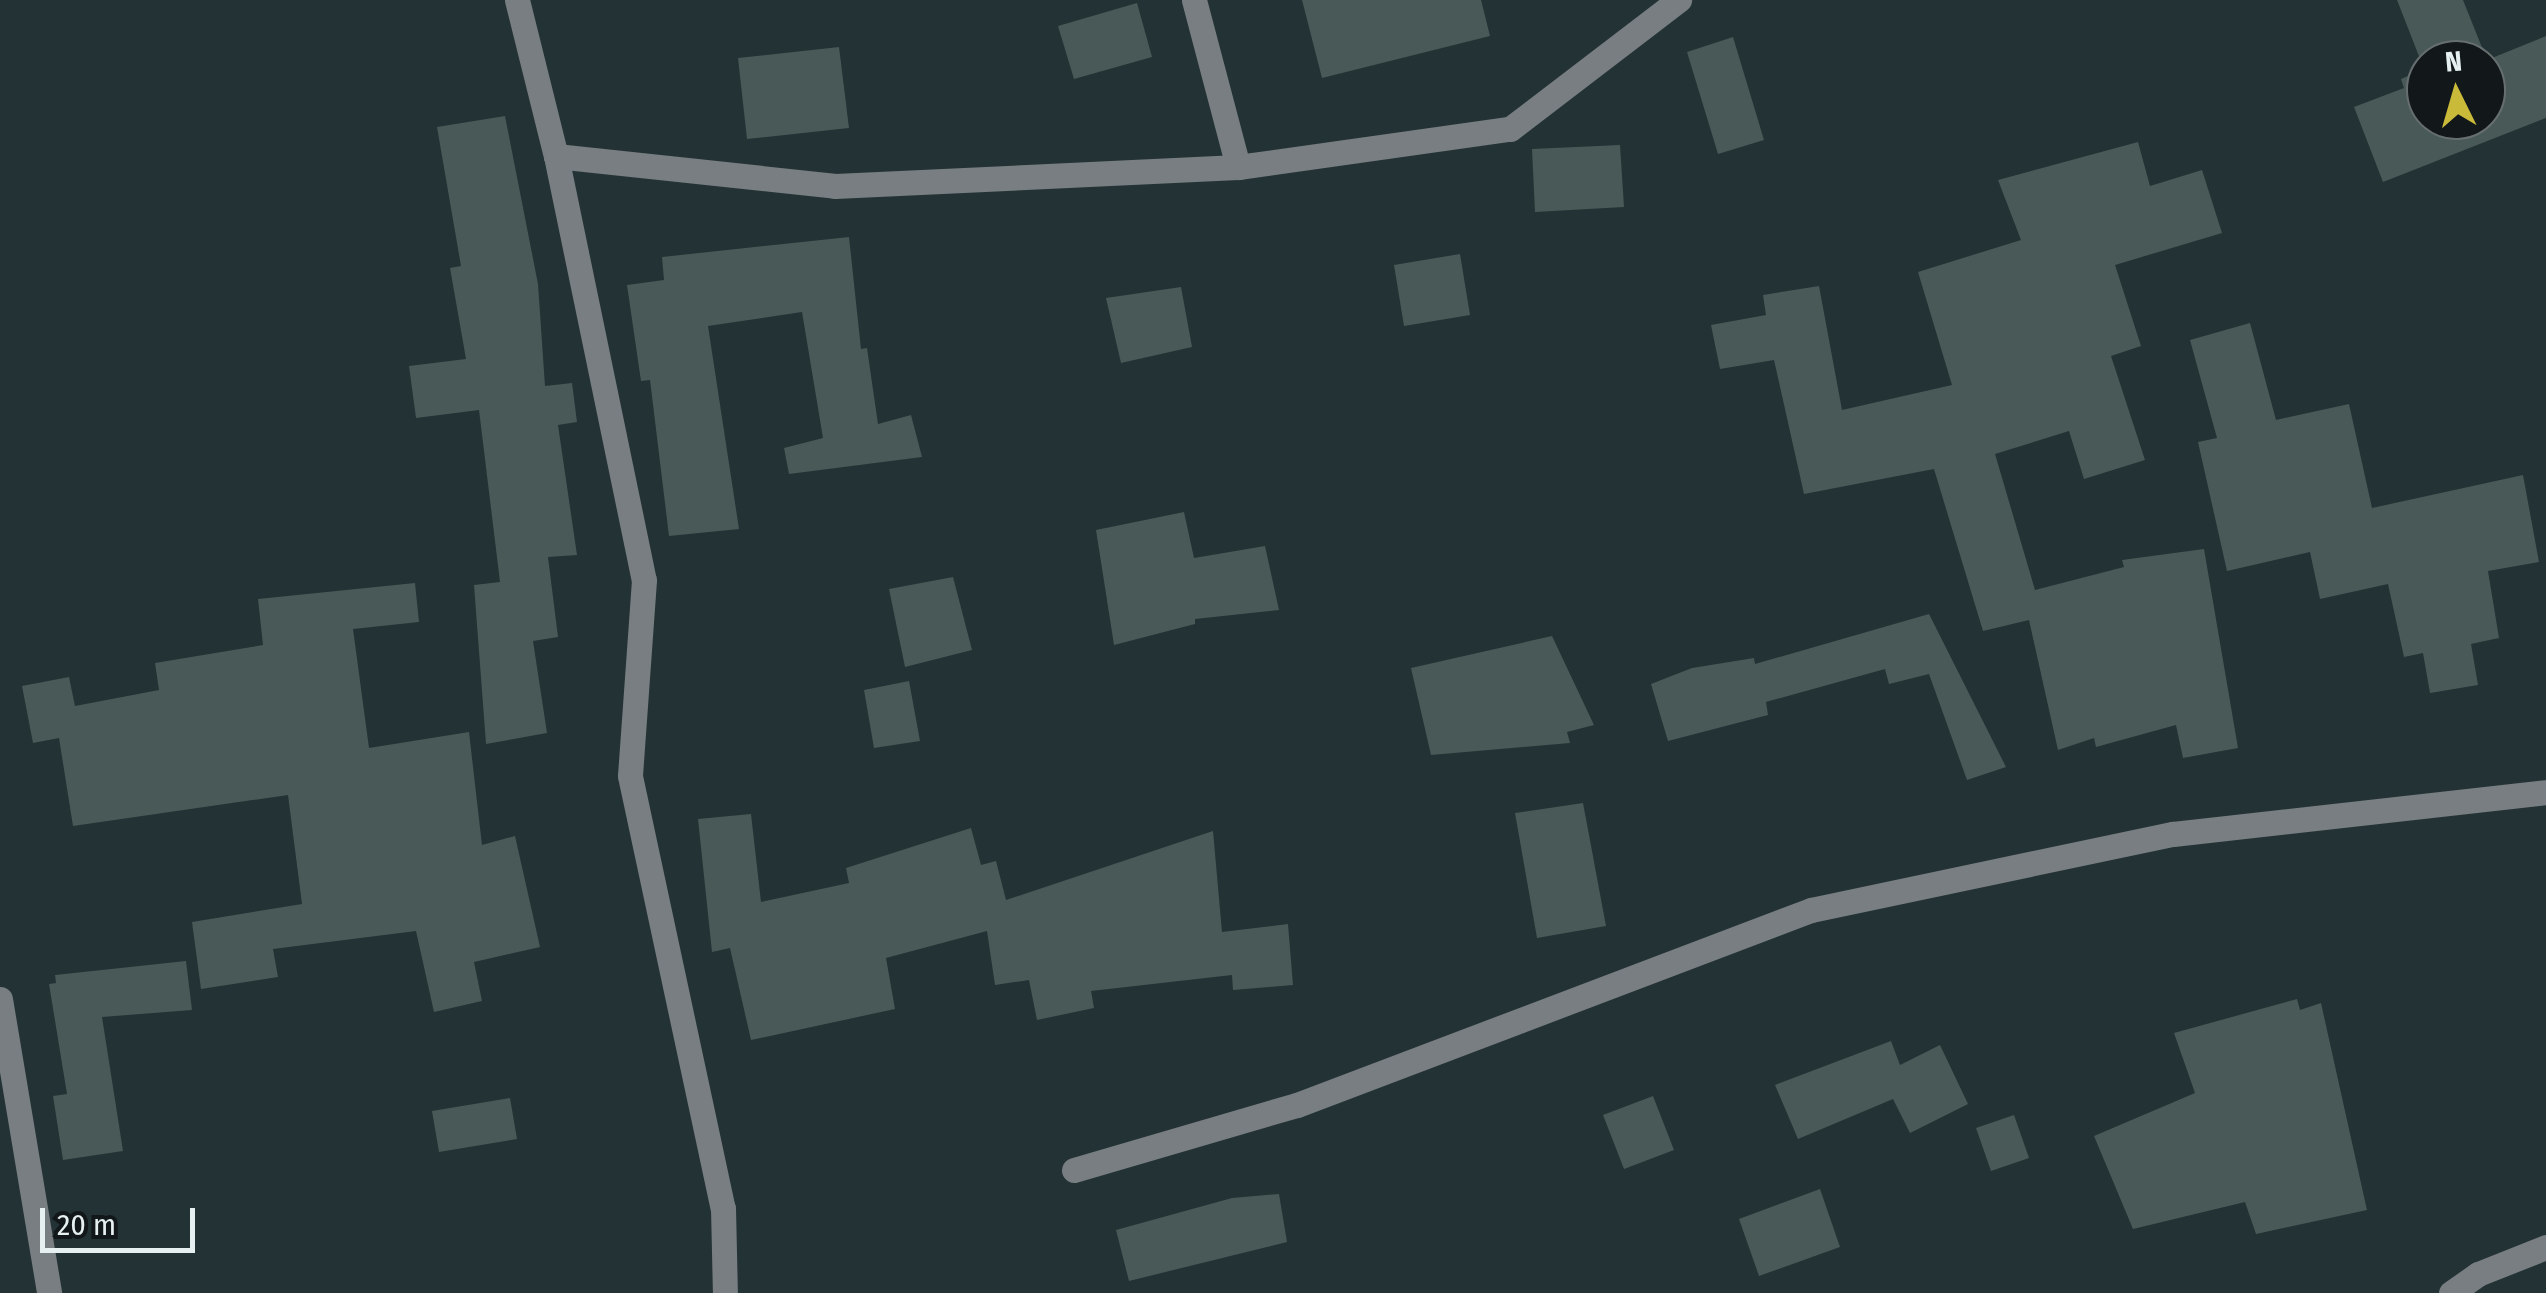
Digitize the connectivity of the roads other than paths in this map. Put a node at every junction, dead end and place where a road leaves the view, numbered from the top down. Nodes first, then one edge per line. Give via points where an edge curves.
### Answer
1 (516, 0) edge
2 (1194, 0) edge
3 (1680, 0) edge
4 (556, 156) junction
5 (1238, 166) junction
6 (2546, 792) edge
7 (0, 999) edge
8 (1074, 1170) dead end
9 (2546, 1247) edge
10 (50, 1293) edge
11 (725, 1293) edge
12 (2451, 1293) edge

1 - 4 street
2 - 5 street
3 - 5 street via 1510,129
4 - 5 street via 834,186
4 - 11 street via 644,580 630,776 722,1208
6 - 8 street via 2173,834 1811,910 1298,1105
7 - 10 street
9 - 12 street via 2478,1274

